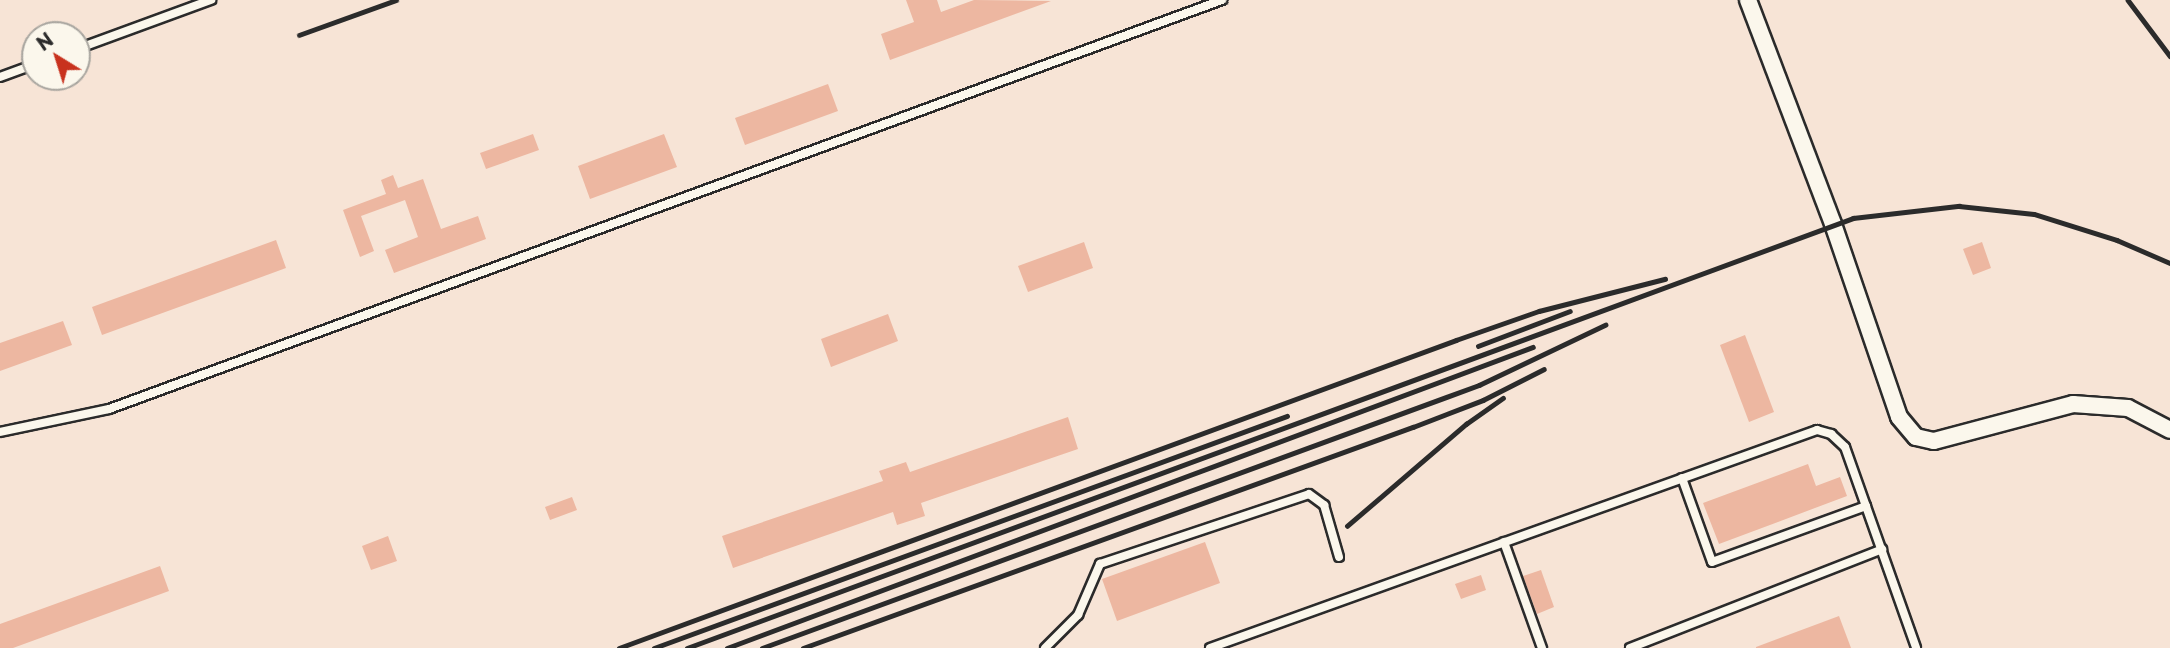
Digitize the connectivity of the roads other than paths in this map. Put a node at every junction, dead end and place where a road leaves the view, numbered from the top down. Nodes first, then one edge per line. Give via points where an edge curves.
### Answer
1 (211, 0) edge
2 (1222, 0) edge
3 (1748, 0) edge
4 (91, 44) edge
5 (21, 69) edge
6 (0, 77) edge
7 (2170, 430) edge
8 (0, 432) edge
9 (1682, 478) junction
10 (1866, 506) junction
11 (1504, 542) junction
12 (1882, 549) junction
13 (1339, 557) dead end
14 (1045, 648) edge
15 (1210, 648) edge
16 (1542, 648) edge
17 (1630, 648) edge
18 (1916, 648) edge

1 - 4 lane
2 - 8 lane via 109,409
3 - 7 street via 1899,417 1916,437 1934,442 2073,404 2128,408
5 - 6 lane
9 - 10 lane via 1817,430 1831,434 1846,447
9 - 10 lane via 1712,562
9 - 11 lane
10 - 12 lane
11 - 15 lane
11 - 16 lane
12 - 17 lane
12 - 18 lane
13 - 14 lane via 1324,505 1309,494 1100,564 1078,615

